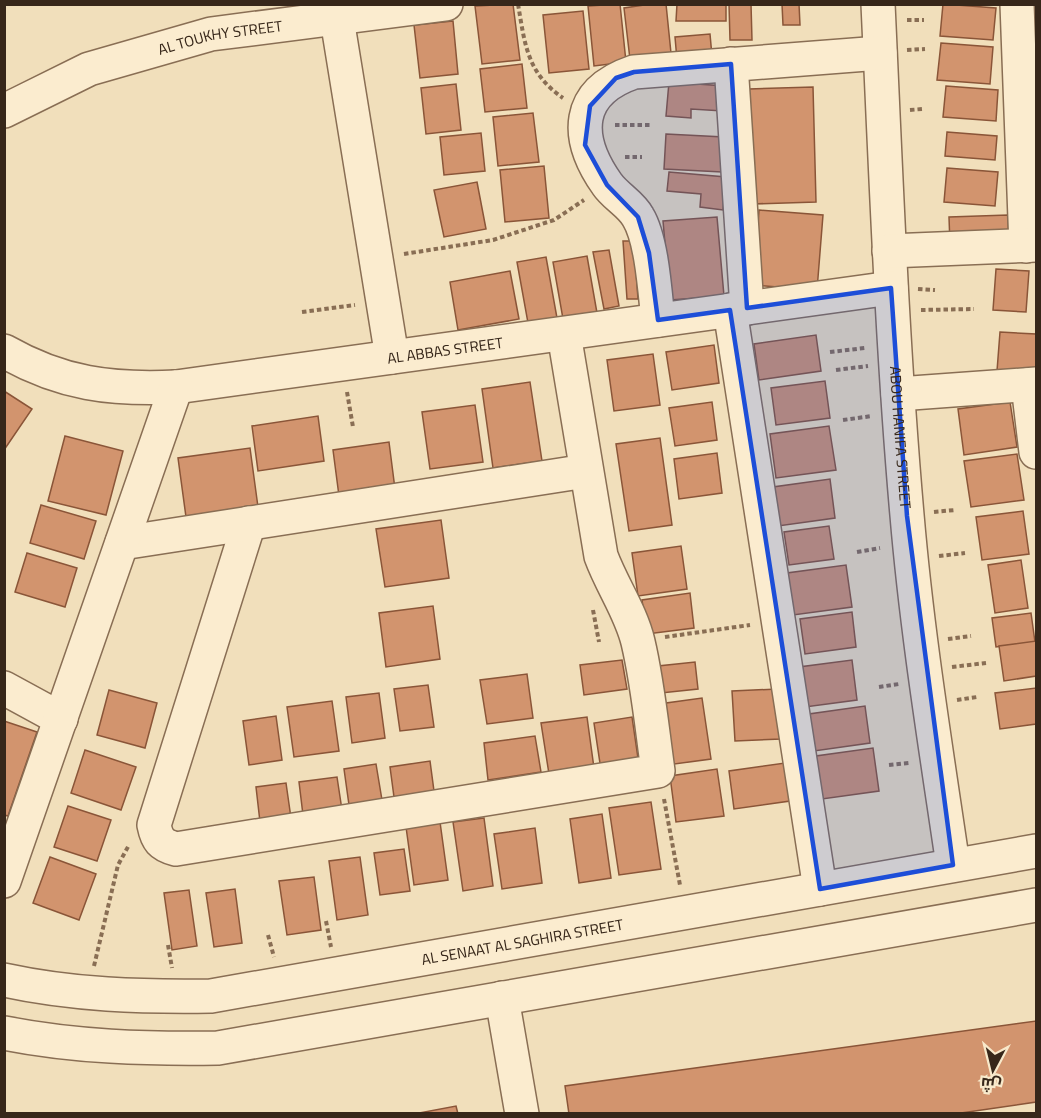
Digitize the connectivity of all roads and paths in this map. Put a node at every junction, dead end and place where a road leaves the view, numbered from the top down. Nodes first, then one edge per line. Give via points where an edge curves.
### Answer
1 (446, 4) edge
2 (518, 4) edge
3 (878, 4) edge
4 (1017, 4) edge
5 (387, 8) edge
6 (337, 19) junction
7 (880, 53) junction
8 (731, 64) junction
9 (590, 106) junction
10 (4, 111) edge
11 (607, 184) junction
12 (1031, 246) edge
13 (889, 251) junction
14 (376, 259) junction
15 (891, 300) junction
16 (382, 302) junction
17 (739, 309) junction
18 (974, 309) dead end
19 (302, 312) dead end
20 (658, 320) junction
21 (564, 334) junction
22 (895, 344) junction
23 (4, 351) edge
24 (830, 352) dead end
25 (392, 357) junction
26 (343, 364) junction
27 (1032, 384) edge
28 (176, 387) junction
29 (898, 394) junction
30 (353, 427) dead end
31 (1036, 452) edge
32 (586, 471) junction
33 (249, 523) junction
34 (122, 543) junction
35 (778, 620) junction
36 (638, 642) junction
37 (4, 688) edge
38 (61, 719) junction
39 (658, 771) junction
40 (154, 825) junction
41 (13, 831) edge
42 (1036, 851) edge
43 (953, 865) junction
44 (4, 880) edge
45 (820, 889) junction
46 (1036, 905) edge
47 (686, 912) junction
48 (403, 962) junction
49 (4, 980) edge
50 (88, 993) junction
51 (502, 998) junction
52 (416, 1013) junction
53 (4, 1033) edge
54 (522, 1113) edge

1 - 5 street, AL TOUKHY STREET
2 - 9 path via 532,66 566,100
3 - 7 street, ABOU HANIFA STREET
4 - 12 street
5 - 6 street, AL TOUKHY STREET
6 - 10 street, AL TOUKHY STREET via 211,34 89,69
6 - 14 street
7 - 8 street
7 - 13 street, ABOU HANIFA STREET
8 - 9 street via 634,72 616,78
8 - 17 street
9 - 11 street via 584,125 585,145
11 - 14 path via 544,224 493,240
11 - 20 street via 638,217 649,253
12 - 13 street
13 - 15 street, ABOU HANIFA STREET
14 - 16 street
15 - 17 street, AL ABBAS STREET
15 - 18 path
15 - 22 street, ABOU HANIFA STREET
16 - 19 path
16 - 25 street
17 - 20 street, AL ABBAS STREET
17 - 35 street
20 - 21 street, AL ABBAS STREET
21 - 25 street, AL ABBAS STREET
21 - 32 street
22 - 24 path
22 - 29 street, ABOU HANIFA STREET
23 - 28 street, AL ABBAS STREET via 34,368 80,383 128,389
25 - 26 street, AL ABBAS STREET
26 - 28 street, AL ABBAS STREET
26 - 30 path
27 - 29 street
27 - 31 street
28 - 34 street
29 - 43 street, ABOU HANIFA STREET via 915,591
32 - 33 street
32 - 36 street via 601,556
33 - 34 street
33 - 40 street
34 - 38 street
35 - 36 path
35 - 45 street
36 - 39 street
37 - 38 street
38 - 41 street
39 - 40 street via 176,849 164,846 156,837
39 - 47 path
40 - 50 path via 138,834 118,865
41 - 44 street
42 - 43 street, AL SENAAT AL SAGHIRA STREET
43 - 45 street, AL SENAAT AL SAGHIRA STREET
45 - 47 street, AL SENAAT AL SAGHIRA STREET
46 - 51 street
47 - 48 street, AL SENAAT AL SAGHIRA STREET
48 - 50 street, AL SENAAT AL SAGHIRA STREET via 211,996
48 - 52 street
49 - 50 street, AL SENAAT AL SAGHIRA STREET
51 - 52 street
51 - 54 street
52 - 53 street via 218,1048 133,1049 49,1042

